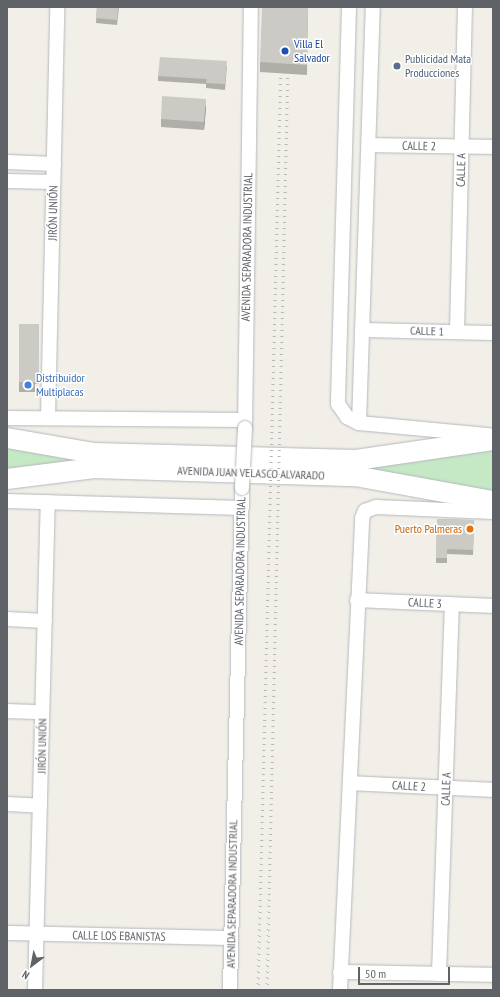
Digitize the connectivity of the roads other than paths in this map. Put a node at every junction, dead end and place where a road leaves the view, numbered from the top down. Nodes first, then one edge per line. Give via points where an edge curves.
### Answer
1 (57, 7) edge
2 (251, 7) edge
3 (349, 7) edge
4 (373, 7) edge
5 (465, 7) edge
6 (370, 145) junction
7 (461, 146) junction
8 (493, 147) edge
9 (7, 162) edge
10 (54, 164) junction
11 (7, 181) edge
12 (53, 182) junction
13 (362, 330) junction
14 (457, 332) junction
15 (493, 333) edge
16 (7, 418) edge
17 (48, 418) junction
18 (245, 424) junction
19 (359, 424) junction
20 (493, 435) edge
21 (7, 438) edge
22 (493, 440) edge
23 (7, 479) edge
24 (7, 501) edge
25 (493, 501) edge
26 (48, 502) junction
27 (242, 508) junction
28 (493, 512) edge
29 (357, 600) junction
30 (452, 605) junction
31 (493, 606) edge
32 (7, 619) edge
33 (45, 621) junction
34 (7, 711) edge
35 (42, 712) junction
36 (350, 783) junction
37 (446, 788) junction
38 (493, 790) edge
39 (7, 804) edge
40 (40, 806) junction
41 (7, 933) edge
42 (37, 934) junction
43 (231, 938) junction
44 (340, 972) junction
45 (439, 974) junction
46 (493, 975) edge
47 (36, 990) edge
48 (230, 990) edge
49 (340, 990) edge

1 - 10 street, JIRÓN UNIÓN
2 - 18 street, AVENIDA SEPARADORA INDUSTRIAL
3 - 19 street via 338,404 347,417
4 - 6 street
5 - 7 street, CALLE A
6 - 7 street, CALLE 2
6 - 13 street
7 - 8 street, CALLE 2
7 - 14 street, CALLE A
9 - 10 street
10 - 12 street, JIRÓN UNIÓN
11 - 12 street
12 - 17 street, JIRÓN UNIÓN
13 - 14 street, CALLE 1
13 - 19 street
14 - 15 street, CALLE 1
16 - 17 street
17 - 18 street
18 - 27 street, AVENIDA SEPARADORA INDUSTRIAL, bridge
19 - 20 street
21 - 22 main road, AVENIDA JUAN VELASCO ALVARADO via 94,453 356,460
23 - 25 main road, AVENIDA JUAN VELASCO ALVARADO via 94,468 355,476
24 - 26 street
26 - 27 street
26 - 33 street, JIRÓN UNIÓN
27 - 43 street, AVENIDA SEPARADORA INDUSTRIAL
28 - 29 street via 376,507 365,511 361,524
29 - 30 street, CALLE 3
29 - 36 street
30 - 31 street, CALLE 3
30 - 37 street, CALLE A
32 - 33 street
33 - 35 street, JIRÓN UNIÓN
34 - 35 street
35 - 40 street, JIRÓN UNIÓN
36 - 37 street, CALLE 2
36 - 44 street
37 - 38 street, CALLE 2
37 - 45 street, CALLE A
39 - 40 street
40 - 42 street, JIRÓN UNIÓN
41 - 42 street, CALLE LOS EBANISTAS
42 - 43 street, CALLE LOS EBANISTAS
42 - 47 street, JIRÓN UNIÓN
43 - 48 street, AVENIDA SEPARADORA INDUSTRIAL
44 - 45 street
44 - 49 street
45 - 46 street

